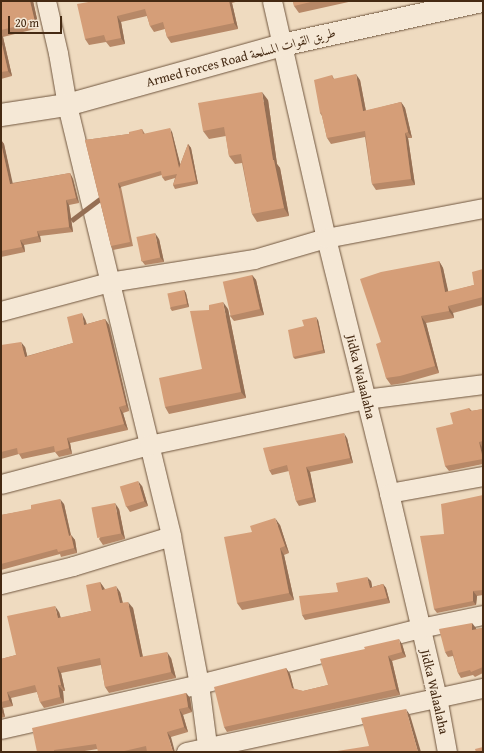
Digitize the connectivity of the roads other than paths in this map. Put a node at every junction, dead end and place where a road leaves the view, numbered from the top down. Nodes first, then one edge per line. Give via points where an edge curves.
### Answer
1 (46, 1) edge
2 (272, 1) edge
3 (482, 1) edge
4 (282, 45) junction
5 (67, 105) junction
6 (1, 115) edge
7 (483, 208) edge
8 (326, 238) junction
9 (109, 282) junction
10 (1, 311) edge
11 (483, 384) edge
12 (365, 399) junction
13 (149, 445) junction
14 (483, 476) edge
15 (1, 484) edge
16 (389, 494) junction
17 (171, 536) junction
18 (1, 584) edge
19 (483, 615) edge
20 (420, 628) junction
21 (199, 684) junction
22 (483, 688) edge
23 (437, 697) junction
24 (1, 729) edge
25 (207, 750) edge
26 (186, 752) edge
27 (448, 752) edge

1 - 5 street
2 - 4 street, Jidka Walaalaha
3 - 4 street, Armed Forces Road طريق القوات المسلحة
4 - 5 street, Armed Forces Road طريق القوات المسلحة
4 - 8 street, Jidka Walaalaha
5 - 6 street, Armed Forces Road طريق القوات المسلحة
5 - 9 street
7 - 8 street
8 - 9 street via 254,259
8 - 12 street, Jidka Walaalaha
9 - 10 street
9 - 13 street
11 - 12 street
12 - 13 street
12 - 16 street, Jidka Walaalaha
13 - 15 street
13 - 17 street
14 - 16 street
16 - 20 street, Jidka Walaalaha
17 - 18 street via 73,566
17 - 21 street
19 - 20 street
20 - 21 street
20 - 23 street, Jidka Walaalaha
21 - 24 street
21 - 25 street
22 - 23 street
23 - 25 street
23 - 27 street, Jidka Walaalaha
25 - 26 street

